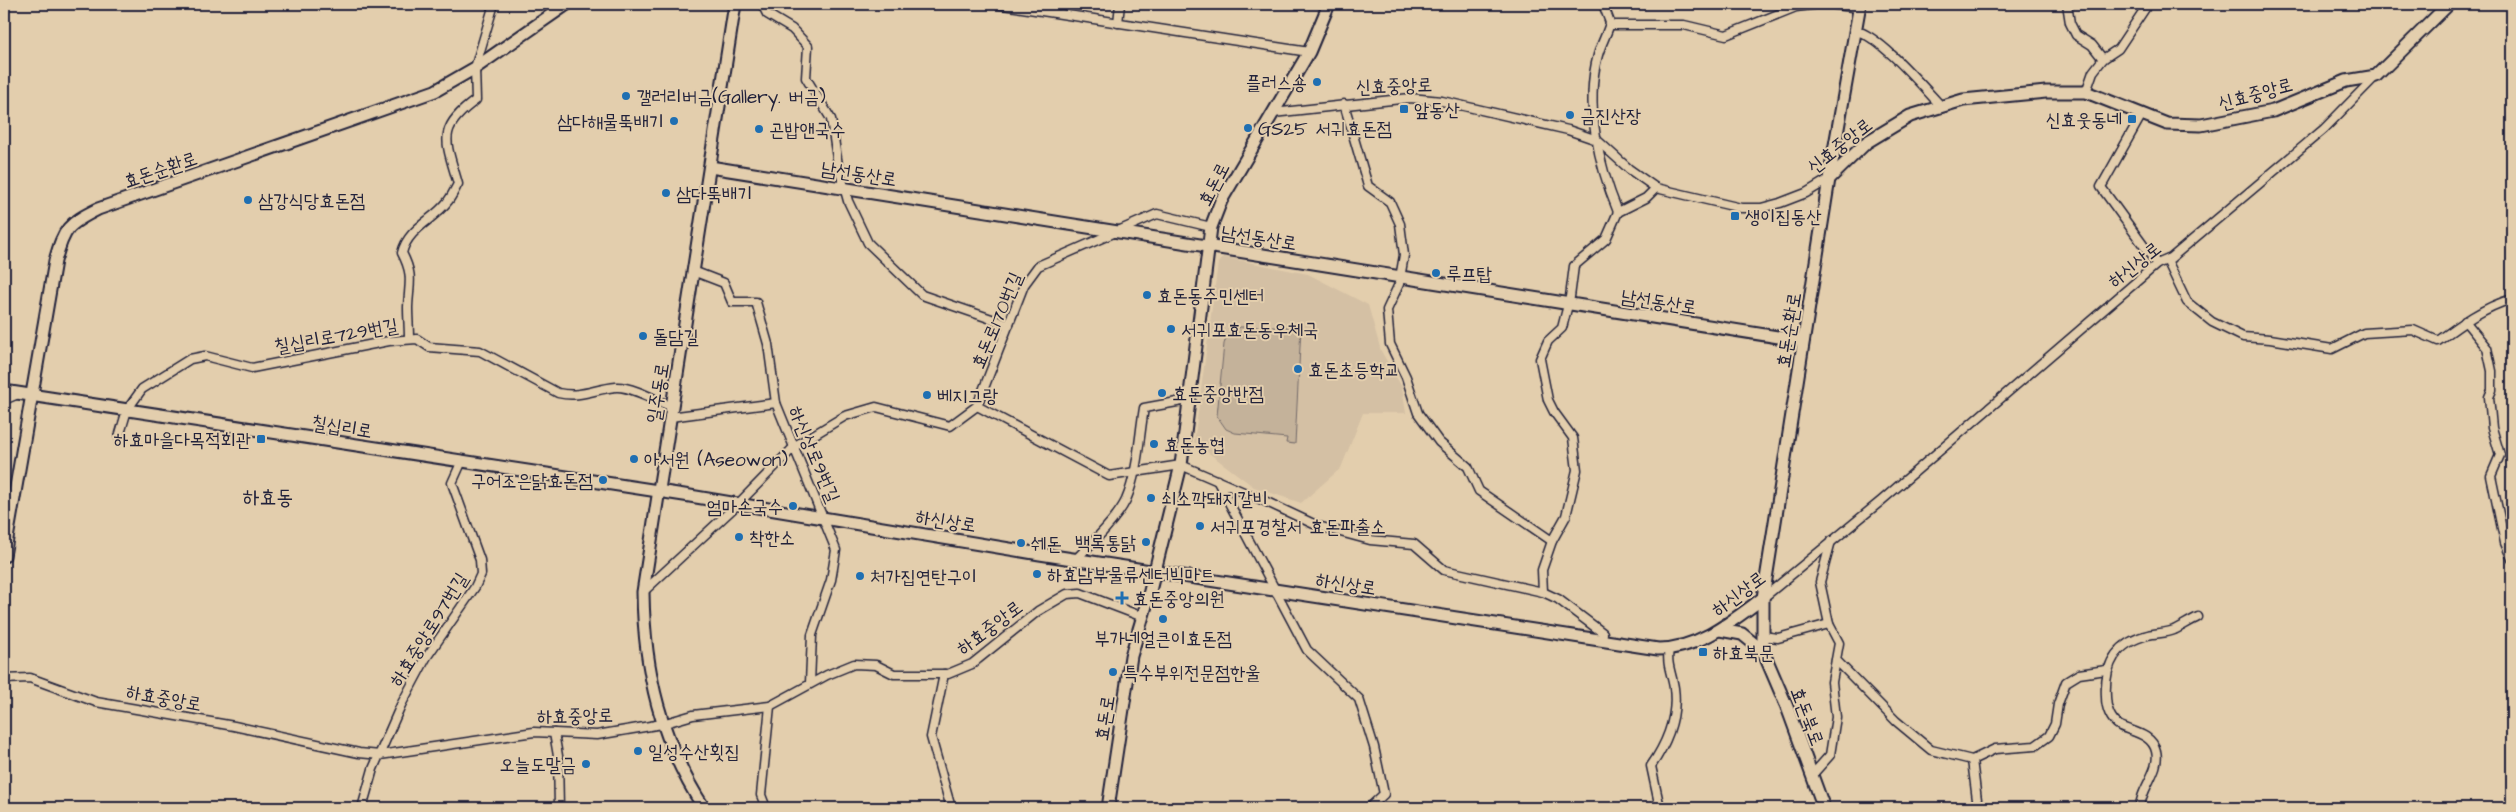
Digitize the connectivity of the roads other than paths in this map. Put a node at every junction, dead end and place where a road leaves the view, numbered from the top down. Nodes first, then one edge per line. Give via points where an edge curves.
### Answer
1 (494, 4) edge
2 (567, 4) edge
3 (735, 4) edge
4 (762, 4) edge
5 (996, 4) edge
6 (1120, 4) edge
7 (1328, 4) edge
8 (1603, 4) edge
9 (1820, 4) edge
10 (1829, 4) edge
11 (2067, 4) edge
12 (2148, 4) edge
13 (2449, 4) edge
14 (1860, 6) edge
15 (1118, 23) junction
16 (1611, 24) junction
17 (1856, 31) junction
18 (1308, 52) junction
19 (2103, 59) junction
20 (475, 68) junction
21 (2376, 76) junction
22 (2086, 92) junction
23 (1344, 104) junction
24 (1941, 106) junction
25 (1273, 112) junction
26 (2142, 114) junction
27 (1596, 140) junction
28 (710, 167) junction
29 (1829, 179) junction
30 (844, 188) junction
31 (1656, 188) junction
32 (1618, 212) junction
33 (1211, 227) junction
34 (1111, 233) junction
35 (1209, 246) junction
36 (2167, 260) junction
37 (2157, 264) junction
38 (693, 271) junction
39 (1401, 277) junction
40 (2512, 298) edge
41 (1568, 305) junction
42 (2465, 321) junction
43 (1009, 324) junction
44 (409, 339) junction
45 (1803, 341) junction
46 (4, 391) edge
47 (20, 393) junction
48 (34, 395) junction
49 (4, 400) edge
50 (1188, 400) junction
51 (776, 403) junction
52 (977, 406) junction
53 (127, 410) junction
54 (671, 412) junction
55 (119, 437) dead end
56 (795, 446) junction
57 (460, 463) junction
58 (1181, 465) junction
59 (1134, 473) junction
60 (1217, 480) junction
61 (659, 492) junction
62 (738, 504) junction
63 (824, 518) junction
64 (1552, 541) junction
65 (1831, 541) junction
66 (4, 556) edge
67 (1076, 559) junction
68 (2512, 559) edge
69 (1155, 570) junction
70 (1275, 590) junction
71 (643, 592) junction
72 (1543, 592) junction
73 (1764, 598) junction
74 (2198, 617) dead end
75 (1143, 618) junction
76 (1829, 624) junction
77 (1720, 630) junction
78 (1762, 636) junction
79 (1602, 641) junction
80 (1669, 649) junction
81 (1763, 652) junction
82 (1836, 660) junction
83 (2106, 670) junction
84 (944, 674) junction
85 (4, 679) edge
86 (810, 683) junction
87 (770, 706) junction
88 (662, 724) junction
89 (554, 733) junction
90 (380, 755) junction
91 (1972, 760) junction
92 (1812, 775) junction
93 (1822, 807) edge
94 (362, 808) edge
95 (559, 808) edge
96 (704, 808) edge
97 (766, 808) edge
98 (951, 808) edge
99 (1108, 808) edge
100 (1369, 808) edge
101 (1660, 808) edge
102 (1978, 808) edge
103 (2140, 808) edge

1 - 20 street
2 - 20 street, 효돈순환로
3 - 28 street, 일주동로
4 - 30 street via 767,14 792,29 808,46 806,78 831,119
5 - 15 street
6 - 15 street
7 - 18 street, 효돈로
8 - 16 street
9 - 16 street via 1796,7 1726,35 1684,25
10 - 14 street
11 - 19 street via 2076,36 2092,44
12 - 19 street via 2118,49
13 - 21 street, 하신상로
14 - 17 street, 효돈순환로
15 - 18 street
16 - 27 street via 1598,56 1593,98
17 - 24 street via 1864,32 1901,64
17 - 29 street, 효돈순환로
18 - 25 street, 효돈로
19 - 22 street via 2093,72
20 - 44 street via 476,100 449,126 447,145 458,184 448,202 404,243 402,253 412,278 408,306
20 - 48 street, 효돈순환로 via 434,91 98,209 74,222 61,238 55,261
21 - 26 street, 신효중앙로 via 2346,81 2273,111 2201,125 2167,124
21 - 36 street, 하신상로 via 2324,129
22 - 24 street, 신효중앙로 via 2046,92 1963,100
22 - 26 street, 신효중앙로
23 - 25 street, 신효중앙로
23 - 27 street, 신효중앙로 via 1410,98 1442,101 1538,121
23 - 39 street via 1368,186 1390,202 1400,224 1404,254
24 - 29 street, 신효중앙로 via 1910,116 1867,142
25 - 33 street, 효돈로 via 1221,200
26 - 37 street via 2101,187
27 - 31 street, 신효중앙로
27 - 32 street
28 - 30 street, 남선동산로
28 - 38 street, 일주동로
29 - 31 street, 신효중앙로 via 1806,193 1762,208 1741,208
29 - 45 street, 효돈순환로
30 - 34 street, 남선동산로
30 - 43 street via 868,243 922,295
31 - 32 street via 1646,198
32 - 41 street via 1606,239 1574,266
33 - 34 street, 효돈로170번길 via 1157,214
33 - 35 street, 효돈로
34 - 35 street, 남선동산로
34 - 43 street, 효돈로170번길 via 1038,266 1024,285
35 - 39 street, 남선동산로
35 - 50 street, 효돈로
36 - 37 street, 하신상로
36 - 42 street via 2187,302 2212,322 2244,337 2332,349 2364,333 2413,330 2438,341
37 - 65 street, 하신상로
38 - 51 street, 하신상로9번길 via 724,283 732,302 756,302 768,344
38 - 54 street, 일주동로
39 - 41 street, 남선동산로
39 - 64 street via 1387,310 1390,344 1418,413 1438,442 1468,467 1479,491
40 - 42 street
41 - 45 street, 남선동산로
41 - 64 street via 1562,328 1548,341 1540,359 1548,400 1573,438 1577,470 1566,516
42 - 68 street via 2487,348 2492,370 2489,397 2492,428 2500,455 2491,476 2505,543
43 - 52 street, 효돈로170번길
44 - 53 street, 칠십리로729번길 via 389,340 252,368 205,356 190,359 142,389
44 - 54 street, 칠십리로729번길 via 417,338 429,347 480,351 558,393 585,394 618,386
45 - 73 street, 효돈순환로
46 - 47 street, 칠십리로
47 - 48 street, 칠십리로
47 - 49 street
48 - 53 street, 칠십리로
48 - 66 street, 효돈순환로
50 - 58 street, 효돈로
50 - 59 street via 1144,408
51 - 54 street, 하신상로9번길
51 - 56 street, 하신상로9번길
52 - 56 street via 950,426 876,407 845,416
52 - 59 street via 1109,476
53 - 55 street, 칠십리로729번길
53 - 57 street, 칠십리로
54 - 61 street, 일주동로
56 - 62 street
56 - 63 street, 하신상로9번길
57 - 61 street, 칠십리로
57 - 90 street, 하효중앙로97번길 via 452,483 480,560 481,574 476,587 426,658 401,704
58 - 59 street
58 - 60 street
58 - 69 street, 효돈로
59 - 67 street via 1126,501
60 - 70 street
60 - 72 street via 1318,526 1370,540 1414,544 1444,570
61 - 62 street, 하신상로
61 - 71 street, 일주동로
62 - 63 street, 하신상로
62 - 71 street
63 - 67 street, 하신상로
63 - 86 street via 836,550 831,580 812,635
64 - 72 street via 1542,570
65 - 73 street, 하신상로
65 - 76 street via 1820,582
67 - 69 street, 하신상로
69 - 70 street, 하신상로
69 - 75 street, 효돈로
70 - 79 street, 하신상로
70 - 100 street via 1307,650 1359,698 1384,794
71 - 88 street, 일주동로 via 648,656
72 - 79 street via 1603,633
73 - 77 street, 하신상로
73 - 78 street, 효돈순환로
74 - 83 street via 2173,631 2134,639 2114,656
75 - 84 street, 하효중앙로 via 1080,593 1067,594 1038,611 972,664
75 - 99 street, 효돈로 via 1131,656
76 - 78 street via 1778,638
76 - 82 street via 1839,643
77 - 80 street, 하신상로
77 - 81 street via 1742,634
78 - 81 street, 효돈북로
79 - 80 street, 하신상로
80 - 101 street via 1667,661 1674,686 1673,716 1662,750 1650,766
81 - 92 street, 효돈북로
82 - 91 street via 1896,721 1931,750
82 - 92 street via 1832,682 1836,717 1830,756
83 - 91 street via 2079,674 2066,682 2055,724 2049,736 2035,746 1995,749
83 - 103 street via 2106,699 2111,718 2152,742 2156,751 2156,764
84 - 86 street, 하효중앙로 via 894,674 876,664 854,664
84 - 98 street via 931,736
85 - 90 street, 하효중앙로 via 30,678 96,702
86 - 87 street, 하효중앙로
87 - 88 street, 하효중앙로 via 693,715
87 - 97 street via 761,795
88 - 89 street, 하효중앙로 via 597,735
88 - 96 street, 일주동로 via 681,768
89 - 90 street, 하효중앙로 via 534,732
89 - 95 street
90 - 94 street
91 - 102 street
92 - 93 street, 효돈북로

